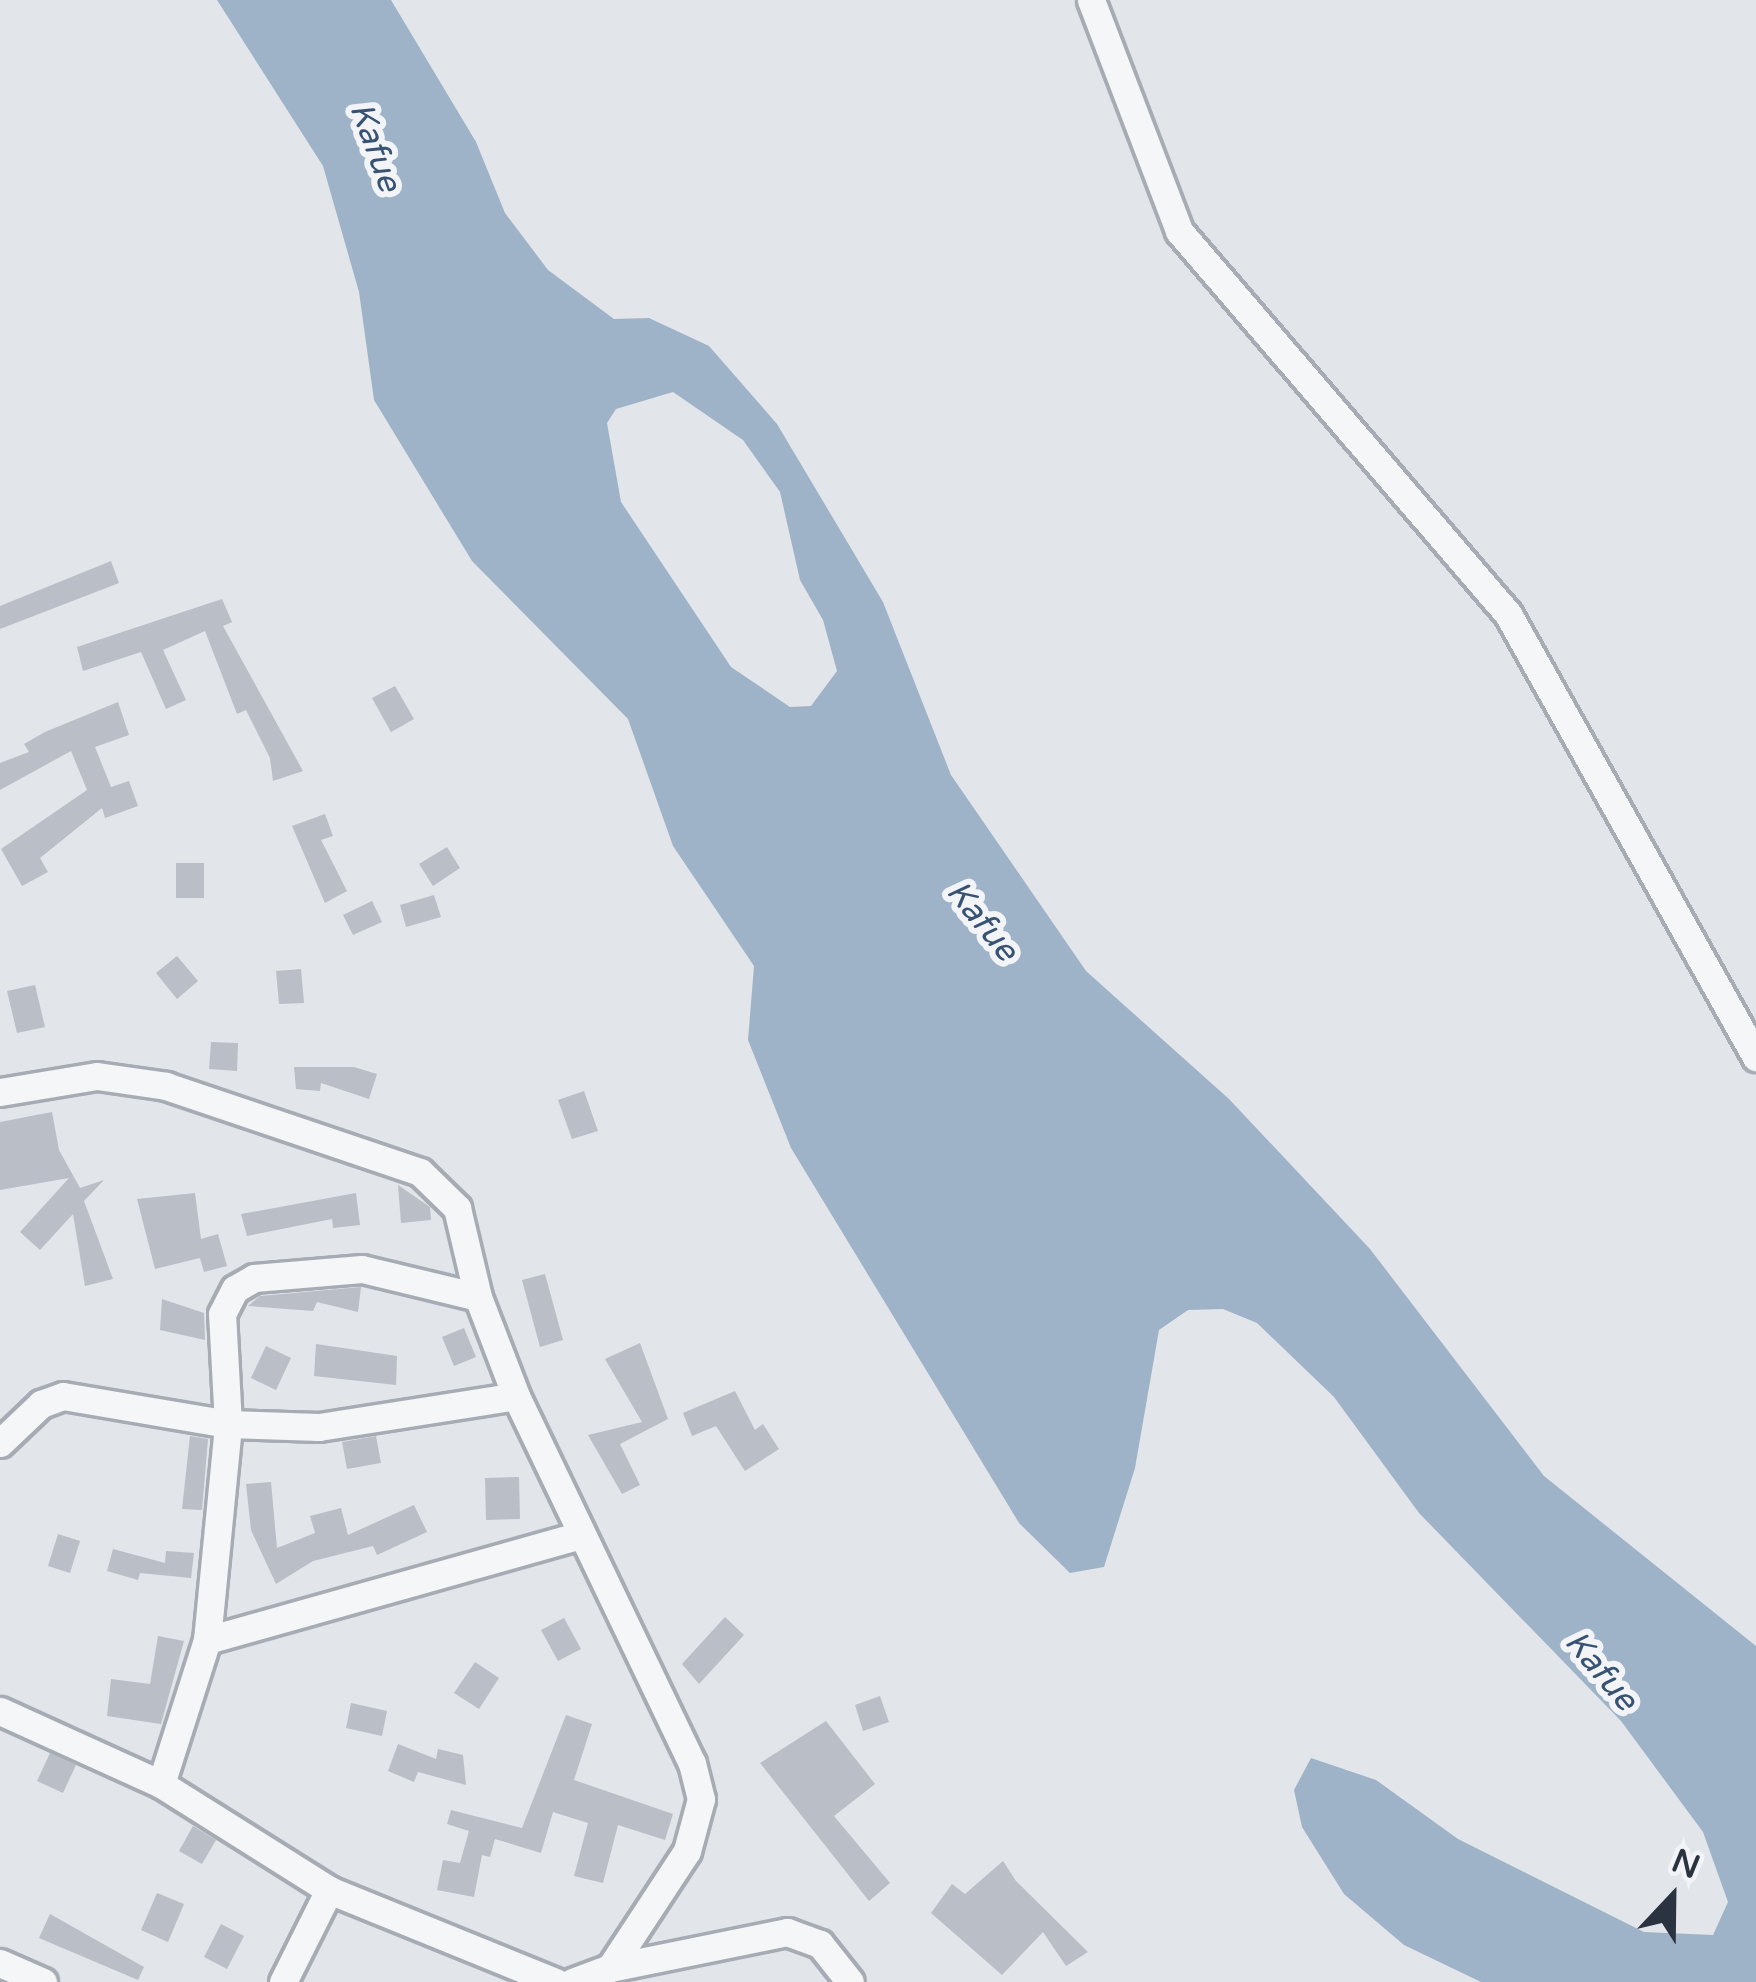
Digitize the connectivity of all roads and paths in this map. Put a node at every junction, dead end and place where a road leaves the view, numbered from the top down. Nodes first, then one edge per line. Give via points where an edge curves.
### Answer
1 (1091, 0) edge
2 (1756, 1058) edge
3 (0, 1092) edge
4 (478, 1297) junction
5 (515, 1396) junction
6 (228, 1424) junction
7 (0, 1443) edge
8 (577, 1537) junction
9 (207, 1640) junction
10 (0, 1712) edge
11 (161, 1784) junction
12 (329, 1890) junction
13 (0, 1963) edge
14 (610, 1968) junction
15 (43, 1982) edge
16 (283, 1982) edge
17 (556, 1982) edge
18 (572, 1982) edge
19 (850, 1982) edge

1 - 2 street via 1179,231 1508,614
3 - 4 street via 97,1076 166,1086 420,1172 457,1208
4 - 5 street
4 - 6 street via 362,1269 242,1281 221,1314
5 - 6 street via 377,1421
5 - 8 street
6 - 7 street via 63,1396 41,1404
6 - 9 street
8 - 9 street
8 - 14 street via 630,1628 701,1799 687,1851
9 - 11 street
10 - 11 street
11 - 12 street
12 - 16 street
12 - 17 street
13 - 15 street
14 - 18 street
14 - 19 street via 787,1932 820,1944

